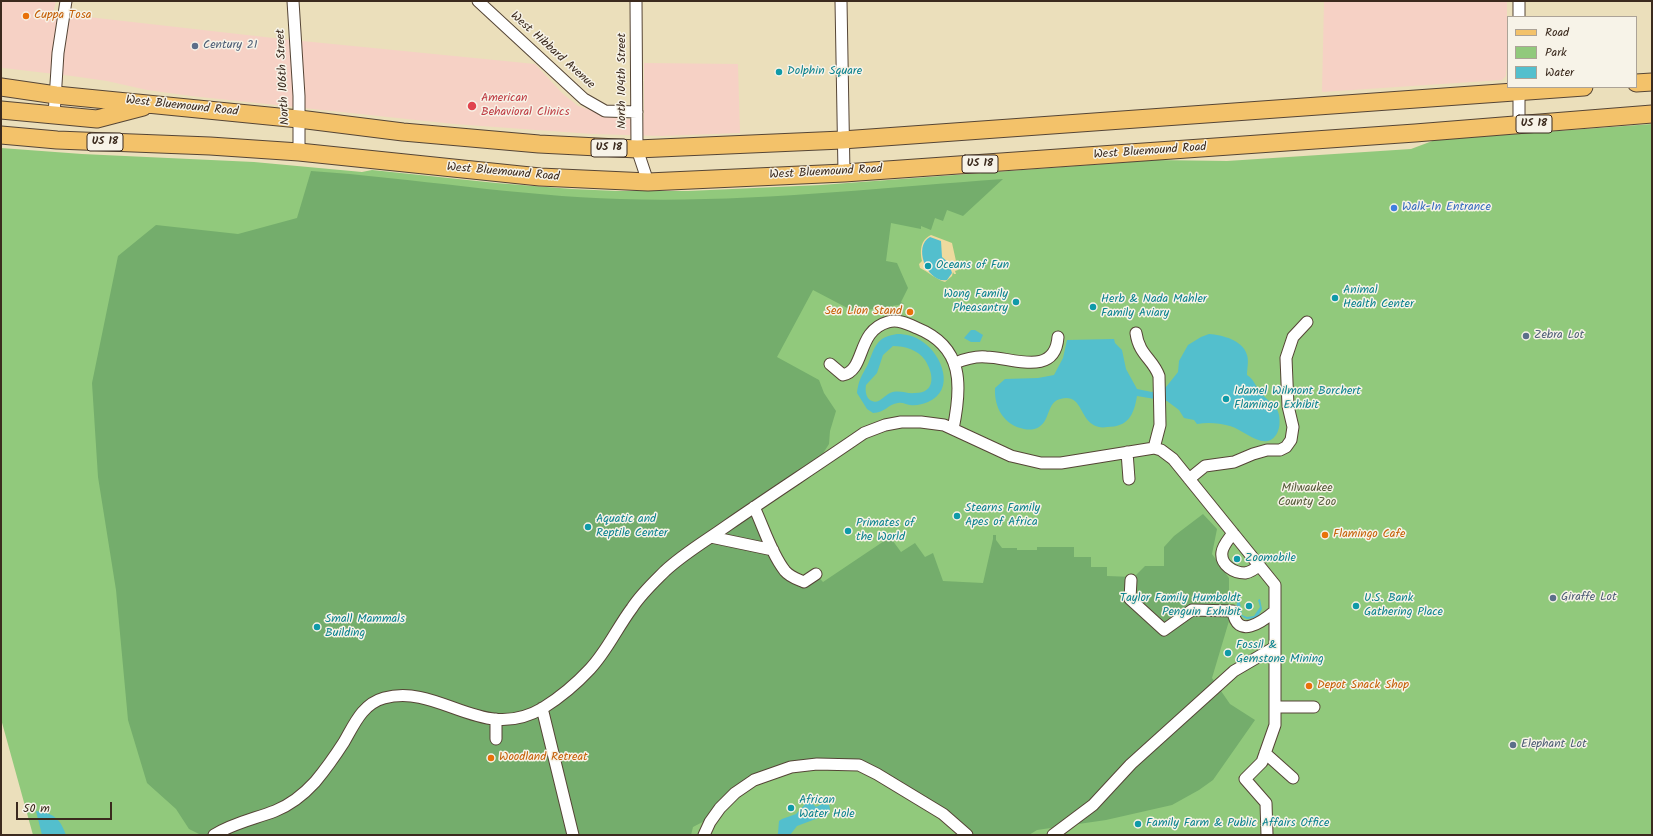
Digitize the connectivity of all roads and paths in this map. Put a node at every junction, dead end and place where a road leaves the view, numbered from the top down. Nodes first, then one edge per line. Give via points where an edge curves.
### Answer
1 (66, 1) edge
2 (293, 1) edge
3 (478, 1) edge
4 (636, 1) edge
5 (841, 1) edge
6 (1519, 1) edge
7 (1519, 16) edge
8 (1652, 82) edge
9 (1637, 83) edge
10 (1, 88) edge
11 (1562, 88) edge
12 (1519, 90) edge
13 (56, 95) junction
14 (154, 104) junction
15 (1, 110) edge
16 (637, 112) junction
17 (1652, 114) edge
18 (54, 115) junction
19 (299, 119) junction
20 (1519, 125) junction
21 (1, 135) edge
22 (842, 140) junction
23 (637, 149) junction
24 (299, 152) junction
25 (844, 173) junction
26 (648, 182) junction
27 (1307, 322) dead end
28 (1136, 333) dead end
29 (1058, 338) dead end
30 (955, 363) junction
31 (830, 364) dead end
32 (953, 429) junction
33 (1154, 448) junction
34 (1127, 452) junction
35 (1129, 479) dead end
36 (1190, 479) junction
37 (754, 507) junction
38 (1233, 533) junction
39 (711, 537) junction
40 (773, 550) junction
41 (1259, 565) junction
42 (816, 574) dead end
43 (1130, 580) dead end
44 (1275, 611) junction
45 (1275, 646) junction
46 (1275, 707) junction
47 (1314, 707) dead end
48 (542, 708) junction
49 (496, 719) junction
50 (496, 739) dead end
51 (1265, 753) junction
52 (1293, 778) dead end
53 (214, 835) edge
54 (573, 835) edge
55 (704, 835) edge
56 (967, 835) edge
57 (1053, 835) edge
58 (1267, 835) edge

1 - 13 street via 58,53
2 - 19 street, North 106th Street
3 - 16 street, West Hibbard Avenue via 584,99 605,111
4 - 16 street, North 104th Street
5 - 22 street
6 - 7 street
8 - 9 main road
10 - 13 main road, West Bluemound Road / US 18
11 - 12 main road, West Bluemound Road / US 18
12 - 20 street
12 - 22 main road, West Bluemound Road / US 18
13 - 14 main road, West Bluemound Road / US 18
13 - 18 street
14 - 18 main road via 97,119
14 - 19 main road, West Bluemound Road / US 18
15 - 18 main road
16 - 23 street, North 104th Street
17 - 20 main road, West Bluemound Road / US 18
19 - 23 main road, West Bluemound Road / US 18 via 403,132 539,144
19 - 24 street, North 106th Street
20 - 25 main road, West Bluemound Road / US 18
21 - 24 main road, West Bluemound Road / US 18
22 - 23 main road, West Bluemound Road / US 18
22 - 25 street
23 - 26 street, North 104th Street
24 - 26 main road, West Bluemound Road / US 18 via 540,177
25 - 26 main road, West Bluemound Road / US 18
27 - 36 street via 1292,337 1286,358 1288,406 1293,427 1291,440 1286,447 1253,454 1234,462 1205,466
28 - 33 street via 1140,348 1157,371 1159,383 1160,425
29 - 30 street via 1056,350 1039,362 976,357
30 - 31 street via 948,349 938,339 923,330 897,321 888,322 872,331 854,370 849,374 843,375
30 - 32 street via 959,386
32 - 34 street via 1011,456 1041,463 1061,463
32 - 37 street via 922,422 901,422 864,433
33 - 34 street
33 - 36 street via 1173,458
34 - 35 street
36 - 38 street
37 - 39 street
37 - 40 street
38 - 41 street
38 - 41 street via 1222,553 1223,561 1228,568 1246,573
39 - 40 street
39 - 48 street via 667,569 649,586 590,669 564,693
40 - 42 street via 786,572 794,579 804,582
41 - 44 street via 1275,585
43 - 44 street via 1130,599 1164,630 1192,610 1233,611 1238,623 1247,627 1257,625
44 - 45 street
45 - 46 street
45 - 57 street via 1234,671 1132,764 1092,805
46 - 47 street
46 - 51 street via 1275,725
48 - 49 street via 526,716
48 - 54 street
49 - 50 street
49 - 53 street via 480,718 417,696 384,698 369,706 355,721 344,743 315,782 297,799
51 - 52 street
51 - 58 street via 1262,762 1245,779 1266,803
55 - 56 street via 720,808 735,793 754,780 791,767 840,764 859,765 877,774 943,814

